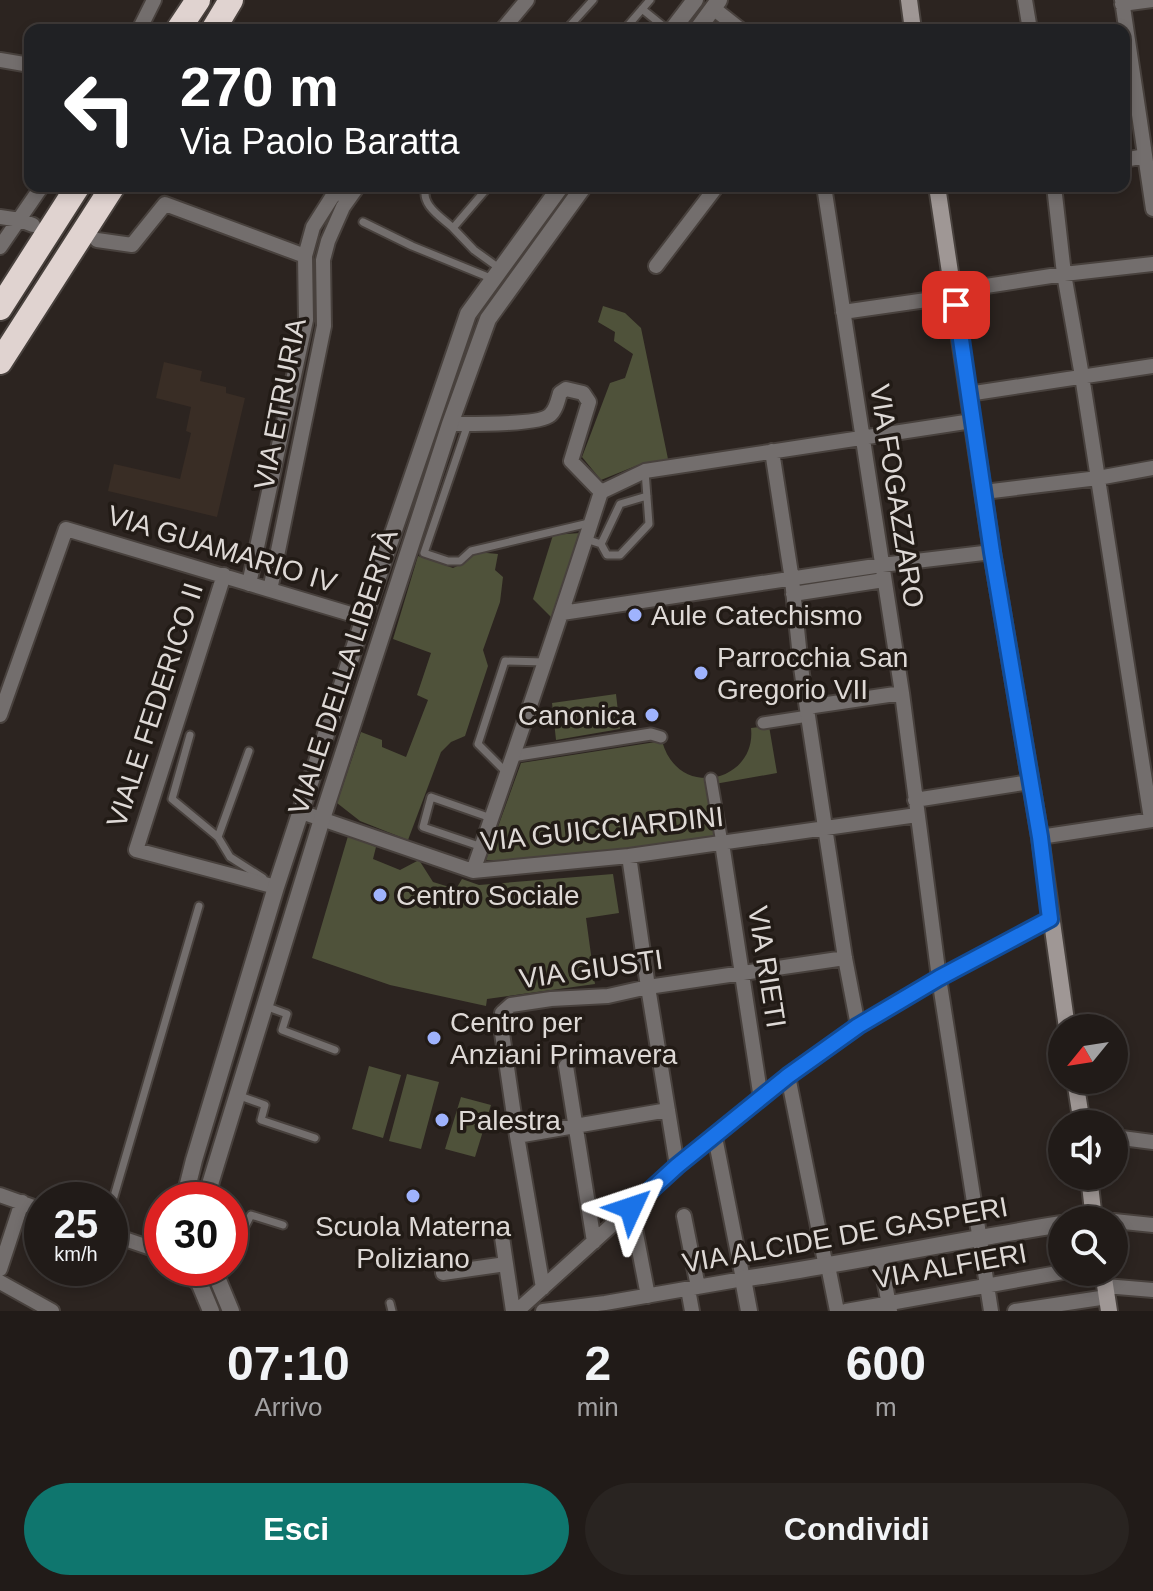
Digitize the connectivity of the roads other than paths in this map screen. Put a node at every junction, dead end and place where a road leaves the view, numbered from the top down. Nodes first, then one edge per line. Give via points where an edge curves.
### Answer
1 (154, 0) edge
2 (198, 0) edge
3 (231, 0) edge
4 (527, 0) edge
5 (593, 0) edge
6 (650, 0) edge
7 (695, 0) edge
8 (909, 0) edge
9 (1025, 0) edge
10 (1153, 0) edge
11 (1122, 2) edge
12 (716, 4) edge
13 (642, 9) junction
14 (142, 24) edge
15 (182, 24) edge
16 (217, 24) edge
17 (507, 24) edge
18 (571, 24) edge
19 (629, 24) edge
20 (662, 24) edge
21 (675, 24) edge
22 (701, 24) edge
23 (735, 24) edge
24 (912, 24) edge
25 (1029, 24) edge
26 (1124, 24) edge
27 (0, 60) edge
28 (24, 64) edge
29 (1130, 71) edge
30 (1145, 156) junction
31 (1130, 159) edge
32 (39, 192) edge
33 (74, 192) edge
34 (109, 192) edge
35 (338, 192) edge
36 (354, 192) edge
37 (424, 192) edge
38 (484, 192) edge
39 (557, 192) edge
40 (580, 192) edge
41 (712, 192) edge
42 (825, 192) edge
43 (942, 192) edge
44 (1055, 192) edge
45 (1153, 209) edge
46 (0, 217) edge
47 (363, 222) dead end
48 (26, 223) junction
49 (453, 228) junction
50 (97, 240) dead end
51 (0, 247) edge
52 (305, 256) junction
53 (1153, 264) edge
54 (656, 266) dead end
55 (497, 274) junction
56 (1064, 274) junction
57 (954, 293) junction
58 (0, 308) edge
59 (843, 312) junction
60 (0, 362) edge
61 (1153, 366) edge
62 (1082, 376) junction
63 (968, 394) junction
64 (972, 421) junction
65 (450, 424) junction
66 (468, 424) junction
67 (861, 437) junction
68 (772, 451) junction
69 (1153, 468) edge
70 (645, 471) junction
71 (1098, 478) junction
72 (601, 492) junction
73 (984, 492) junction
74 (647, 496) junction
75 (591, 523) junction
76 (593, 542) junction
77 (992, 552) junction
78 (883, 573) junction
79 (224, 575) junction
80 (249, 584) junction
81 (792, 587) junction
82 (270, 590) junction
83 (562, 613) junction
84 (364, 618) junction
85 (544, 662) junction
86 (902, 693) junction
87 (807, 712) junction
88 (0, 715) edge
89 (763, 723) dead end
90 (190, 735) dead end
91 (661, 737) dead end
92 (249, 751) dead end
93 (512, 756) junction
94 (507, 773) junction
95 (711, 779) dead end
96 (1030, 782) junction
97 (919, 805) junction
98 (301, 812) junction
99 (491, 818) junction
100 (322, 819) junction
101 (1152, 819) edge
102 (826, 829) junction
103 (218, 837) junction
104 (1040, 837) junction
105 (722, 843) junction
106 (482, 847) junction
107 (629, 856) junction
108 (473, 871) junction
109 (276, 887) junction
110 (199, 906) dead end
111 (1050, 919) junction
112 (845, 958) junction
113 (742, 972) junction
114 (939, 978) junction
115 (648, 987) junction
116 (264, 1006) junction
117 (1065, 1014) edge
118 (858, 1026) junction
119 (335, 1050) dead end
120 (566, 1066) dead end
121 (788, 1076) junction
122 (237, 1095) junction
123 (761, 1099) junction
124 (668, 1110) junction
125 (577, 1126) junction
126 (517, 1136) junction
127 (715, 1137) junction
128 (315, 1138) dead end
129 (1128, 1139) edge
130 (1153, 1142) edge
131 (677, 1166) junction
132 (118, 1182) edge
133 (188, 1182) edge
134 (212, 1182) edge
135 (0, 1195) edge
136 (22, 1202) joint
137 (631, 1208) junction
138 (684, 1216) dead end
139 (248, 1221) edge
140 (1128, 1222) edge
141 (283, 1225) dead end
142 (1153, 1225) edge
143 (1048, 1226) edge
144 (502, 1237) dead end
145 (979, 1238) junction
146 (594, 1242) junction
147 (880, 1256) junction
148 (506, 1264) junction
149 (828, 1266) junction
150 (0, 1269) edge
151 (443, 1273) dead end
152 (1048, 1275) edge
153 (743, 1279) junction
154 (0, 1282) edge
155 (987, 1285) junction
156 (200, 1286) edge
157 (221, 1286) edge
158 (543, 1288) junction
159 (693, 1288) junction
160 (1153, 1290) edge
161 (1106, 1292) edge
162 (648, 1296) junction
163 (889, 1307) edge
164 (1032, 1310) edge
165 (52, 1311) edge
166 (211, 1311) edge
167 (231, 1311) edge
168 (515, 1311) edge
169 (543, 1311) edge
170 (692, 1311) edge
171 (749, 1311) edge
172 (837, 1311) edge
173 (846, 1311) edge
174 (991, 1311) edge
175 (1015, 1311) edge

1 - 14 street
2 - 15 highway
3 - 16 highway
4 - 17 street
5 - 18 lane
6 - 13 lane
7 - 21 street
8 - 24 main road
9 - 25 street
10 - 11 street
11 - 26 street
12 - 22 street
12 - 23 street
13 - 19 lane
13 - 20 lane
27 - 28 street
29 - 30 street
30 - 31 street
30 - 45 street
32 - 48 street
33 - 58 highway
34 - 60 highway
35 - 52 street, VIA ETRURIA via 313,227
36 - 82 street, VIA ETRURIA via 323,260 324,326
37 - 49 lane via 427,204
38 - 49 lane
39 - 55 street, VIALE DELLA LIBERTÀ
40 - 65 street, VIALE DELLA LIBERTÀ via 488,319
41 - 54 street
42 - 59 street, VIA FOGAZZARO
43 - 57 main road
44 - 56 street
46 - 48 street
47 - 55 lane via 412,246
48 - 51 street
49 - 55 lane
50 - 52 street via 132,245 165,204
52 - 80 street, VIA ETRURIA via 306,320
53 - 56 street
55 - 84 street, VIALE DELLA LIBERTÀ via 468,314
56 - 57 street
56 - 62 street
57 - 59 street
57 - 63 main road
59 - 67 street, VIA FOGAZZARO
61 - 62 street
62 - 63 street
62 - 71 street
63 - 64 main road
64 - 67 street
64 - 73 main road
65 - 66 street
65 - 100 street, VIALE DELLA LIBERTÀ
66 - 72 street via 543,420 553,414 560,393 583,393 589,402 571,461
66 - 75 lane via 424,553 460,561 471,551
67 - 68 street
67 - 78 street, VIA FOGAZZARO
68 - 70 street
68 - 81 street
69 - 71 street
70 - 72 street
70 - 74 lane
71 - 73 street
71 - 101 street
72 - 75 street
73 - 77 main road
74 - 76 lane via 620,504
74 - 76 lane via 649,524 620,555 607,555
75 - 76 street
76 - 83 street
77 - 78 street
77 - 96 main road
78 - 81 street
78 - 86 street, VIA FOGAZZARO
79 - 80 street, VIA GUAMARIO IV
79 - 88 street, VIA GUAMARIO IV via 66,529
79 - 109 street, VIALE FEDERICO II via 136,850
80 - 82 street, VIA GUAMARIO IV
81 - 83 street
81 - 87 street
82 - 84 street, VIA GUAMARIO IV
83 - 85 street
84 - 98 street, VIALE DELLA LIBERTÀ
85 - 93 street
85 - 94 lane via 505,661 478,744
86 - 87 street
86 - 97 street, VIA FOGAZZARO
87 - 89 street
87 - 102 street
90 - 103 lane via 172,799
91 - 93 street via 651,734
92 - 103 lane
93 - 94 street
94 - 99 street
95 - 105 street
96 - 97 street, VIA GUICCIARDINI
96 - 104 main road
97 - 102 street, VIA GUICCIARDINI
97 - 114 street, VIA FOGAZZARO
98 - 100 street, VIA GUICCIARDINI
98 - 109 street, VIALE DELLA LIBERTÀ
99 - 106 street
99 - 106 lane via 431,797 423,827
100 - 108 street, VIA GUICCIARDINI
100 - 116 street, VIALE DELLA LIBERTÀ
101 - 104 street
102 - 105 street, VIA GUICCIARDINI
102 - 112 street
103 - 109 lane via 230,857
104 - 111 main road
105 - 107 street, VIA GUICCIARDINI
105 - 113 street, VIA RIETI
106 - 108 street
107 - 108 street, VIA GUICCIARDINI
107 - 115 street
109 - 133 street, VIALE DELLA LIBERTÀ
110 - 132 lane
111 - 114 street
111 - 117 main road
112 - 113 street, VIA GIUSTI
112 - 118 street
113 - 115 street, VIA GIUSTI
113 - 123 street, VIA RIETI
114 - 118 street
114 - 145 street, VIA FOGAZZARO
115 - 124 street
115 - 126 street, VIA GIUSTI via 511,1005 502,1013
116 - 119 lane via 287,1014 282,1030
116 - 122 street, VIALE DELLA LIBERTÀ
118 - 121 street
120 - 125 street
121 - 123 street
121 - 149 street
122 - 128 lane via 265,1105 261,1120
122 - 134 street, VIALE DELLA LIBERTÀ
123 - 127 street
124 - 125 street
124 - 131 street
125 - 126 street
125 - 146 street
126 - 158 street, VIA GIUSTI
127 - 131 street
127 - 153 street
129 - 130 street
131 - 137 street
135 - 136 street
136 - 150 street
137 - 146 street
137 - 162 street
138 - 159 street
139 - 141 lane via 251,1215
140 - 142 street
143 - 145 street, VIA ALCIDE DE GASPERI
144 - 148 street
145 - 147 street, VIA ALCIDE DE GASPERI
145 - 155 street, VIA FOGAZZARO
146 - 158 street
147 - 149 street, VIA ALCIDE DE GASPERI
147 - 163 street
148 - 151 street
148 - 168 street
149 - 153 street, VIA ALCIDE DE GASPERI
149 - 172 street
152 - 155 street, VIA ALFIERI
153 - 159 street, VIA ALCIDE DE GASPERI
153 - 171 street
154 - 165 street
155 - 163 street, VIA ALFIERI
155 - 174 street, VIA FOGAZZARO
156 - 166 street
157 - 167 street
158 - 168 street
159 - 162 street, VIA ALCIDE DE GASPERI
159 - 170 street
160 - 161 street
161 - 164 street
162 - 169 street, VIA ALCIDE DE GASPERI
163 - 173 street, VIA ALFIERI
164 - 175 street

